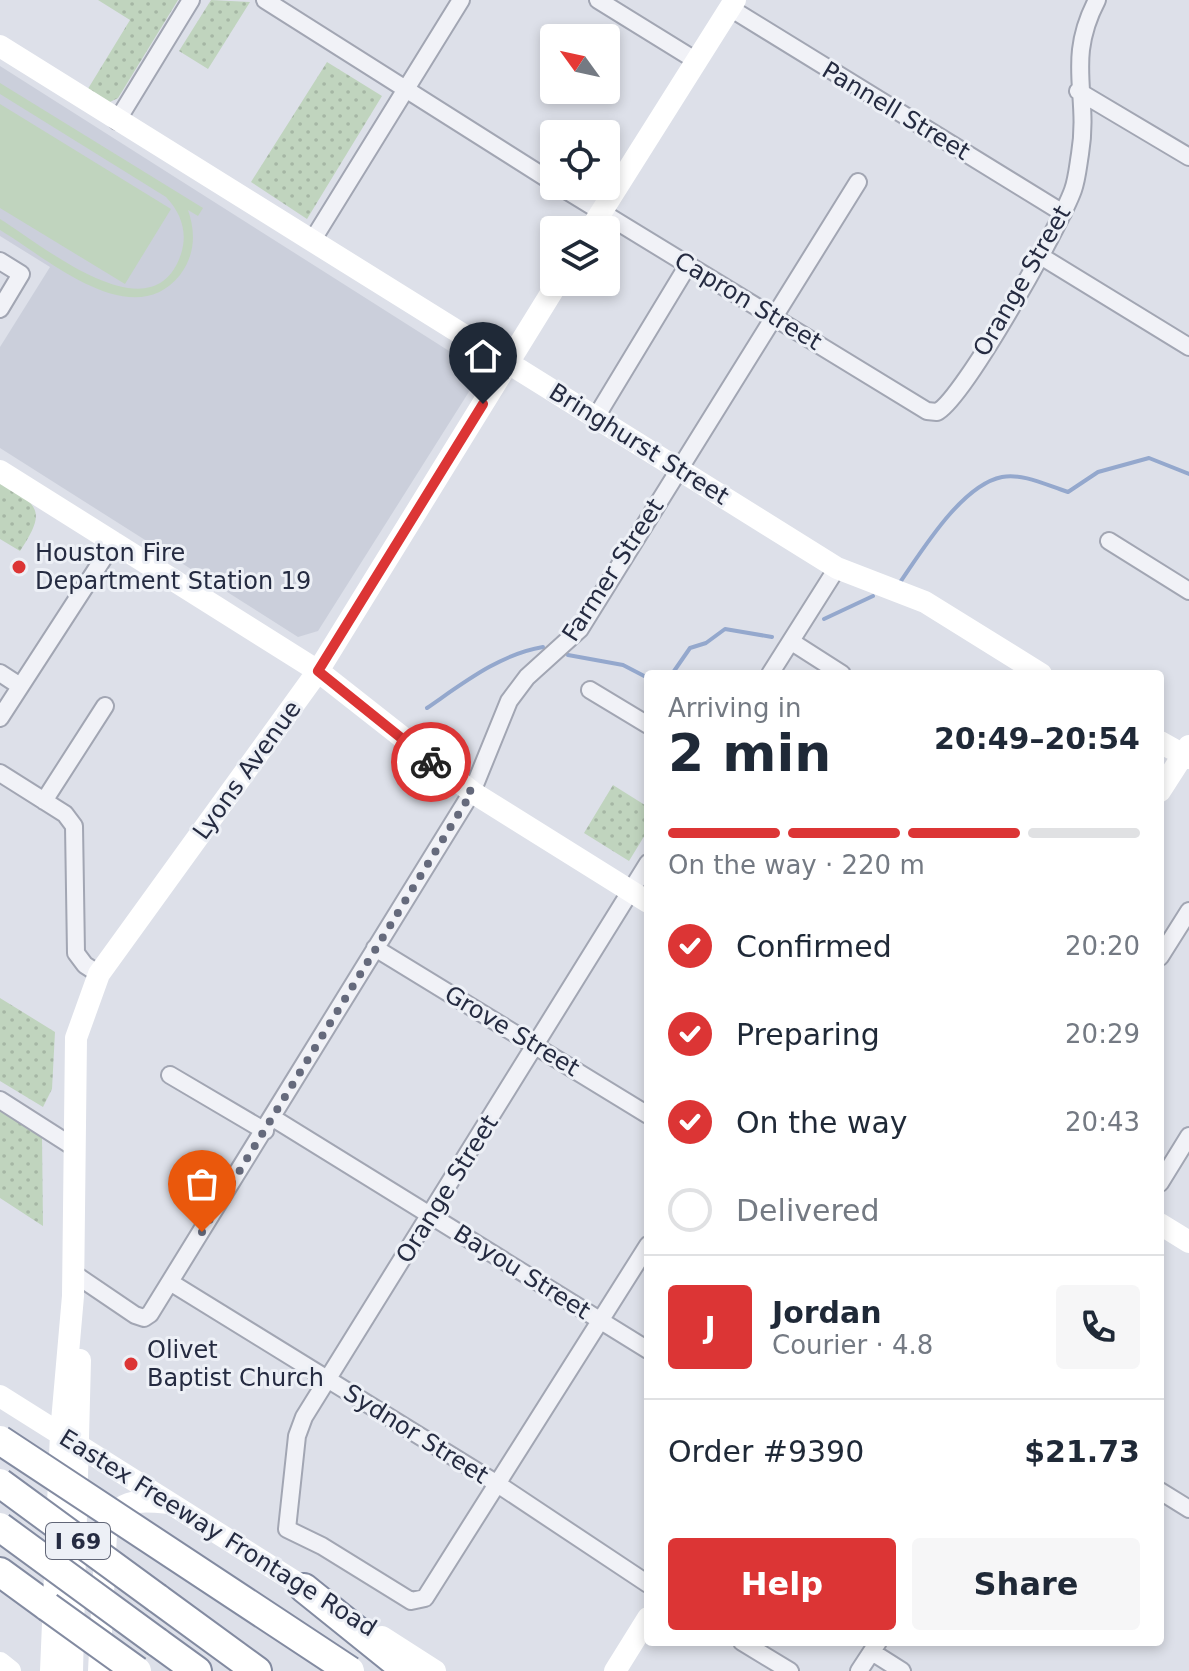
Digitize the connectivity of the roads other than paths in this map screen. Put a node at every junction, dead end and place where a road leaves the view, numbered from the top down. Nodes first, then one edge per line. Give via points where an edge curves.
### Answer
1 (191, 0) edge
2 (265, 0) edge
3 (461, 0) edge
4 (598, 0) edge
5 (1097, 0) edge
6 (732, 4) edge
7 (0, 46) edge
8 (695, 60) junction
9 (406, 89) junction
10 (1078, 91) junction
11 (117, 121) junction
12 (1189, 157) edge
13 (540, 174) edge
14 (858, 182) dead end
15 (573, 200) edge
16 (1063, 213) junction
17 (590, 216) edge
18 (598, 216) edge
19 (620, 233) edge
20 (312, 241) junction
21 (1039, 255) junction
22 (0, 261) edge
23 (688, 265) junction
24 (550, 296) edge
25 (0, 309) edge
26 (774, 316) junction
27 (1189, 347) edge
28 (508, 365) junction
29 (937, 412) joint
30 (596, 417) junction
31 (678, 468) junction
32 (0, 471) edge
33 (1109, 541) dead end
34 (114, 542) junction
35 (837, 568) junction
36 (1189, 591) edge
37 (792, 642) junction
38 (773, 670) edge
39 (836, 670) edge
40 (1035, 670) edge
41 (318, 671) junction
42 (0, 673) edge
43 (20, 686) junction
44 (590, 690) dead end
45 (105, 706) dead end
46 (0, 718) edge
47 (644, 723) edge
48 (1164, 744) edge
49 (1187, 753) edge
50 (0, 773) edge
51 (1164, 785) edge
52 (472, 792) junction
53 (44, 801) junction
54 (639, 897) edge
55 (1189, 911) edge
56 (375, 948) junction
57 (1164, 951) edge
58 (99, 974) junction
59 (536, 1045) junction
60 (170, 1075) dead end
61 (0, 1100) edge
62 (644, 1112) edge
63 (269, 1124) junction
64 (1189, 1136) edge
65 (72, 1146) junction
66 (1164, 1177) edge
67 (430, 1216) junction
68 (1164, 1226) edge
69 (1189, 1242) edge
70 (644, 1251) edge
71 (73, 1273) junction
72 (170, 1282) junction
73 (601, 1321) junction
74 (644, 1348) edge
75 (328, 1380) junction
76 (0, 1396) edge
77 (71, 1439) junction
78 (0, 1440) edge
79 (0, 1483) edge
80 (499, 1485) junction
81 (1164, 1493) edge
82 (170, 1503) junction
83 (1189, 1509) edge
84 (0, 1527) edge
85 (0, 1572) edge
86 (644, 1581) edge
87 (304, 1588) junction
88 (644, 1624) edge
89 (749, 1646) edge
90 (875, 1647) edge
91 (0, 1663) edge
92 (10, 1671) edge
93 (51, 1671) edge
94 (72, 1671) edge
95 (99, 1671) edge
96 (137, 1671) edge
97 (197, 1671) edge
98 (257, 1671) edge
99 (350, 1671) edge
100 (407, 1671) edge
101 (435, 1671) edge
102 (615, 1671) edge
103 (790, 1671) edge
104 (859, 1671) edge
105 (902, 1671) edge

1 - 11 street
2 - 9 street, Capron Street
3 - 9 street
4 - 8 street
5 - 10 street, Orange Street via 1084,25
6 - 8 street
6 - 16 street, Pannell Street
7 - 11 street, Bringhurst Street
8 - 18 street
9 - 13 street, Capron Street
9 - 20 street
10 - 12 street
10 - 16 street, Orange Street via 1081,151
11 - 20 street, Bringhurst Street
14 - 26 street, Farmer Street
15 - 17 street, Capron Street
16 - 21 street, Orange Street
19 - 23 street, Capron Street
20 - 28 street, Bringhurst Street
21 - 27 street
21 - 29 street, Orange Street via 953,398
22 - 25 street via 21,274
23 - 26 street, Capron Street
23 - 30 street
24 - 28 street, Lyons Avenue
26 - 29 street, Capron Street via 927,411
26 - 31 street, Farmer Street
28 - 30 street, Bringhurst Street
28 - 41 street, Lyons Avenue
30 - 31 street, Bringhurst Street
31 - 35 street, Bringhurst Street
31 - 52 street, Farmer Street via 580,629 527,677 509,701
32 - 34 street
33 - 36 street
34 - 41 street
34 - 43 street
35 - 37 street
35 - 40 street, Bringhurst Street via 925,602
37 - 38 street
37 - 39 street
41 - 52 street
41 - 58 street, Lyons Avenue
42 - 43 street
43 - 46 street
44 - 47 street
45 - 53 street
48 - 49 street
49 - 51 street
50 - 53 street
52 - 54 street
52 - 56 street, Farmer Street
53 - 58 street via 74,826 76,953
54 - 59 street, Orange Street
55 - 57 street
56 - 59 street, Grove Street
56 - 63 street, Farmer Street
58 - 65 street, Lyons Avenue via 76,1038
59 - 62 street, Grove Street
59 - 67 street, Orange Street
60 - 63 street, Bayou Street
61 - 65 street
63 - 67 street, Bayou Street
63 - 72 street, Farmer Street
64 - 66 street
65 - 71 street, Lyons Avenue
67 - 73 street, Bayou Street
67 - 75 street, Orange Street
68 - 69 street
70 - 73 street
71 - 72 street via 144,1318
71 - 77 street, Lyons Avenue via 81,1329
72 - 75 street, Sydnor Street
73 - 74 street, Bayou Street
73 - 80 street
75 - 80 street, Sydnor Street
75 - 80 street, Orange Street via 297,1436 287,1529 418,1602
76 - 77 street, Eastex Freeway Frontage Road
77 - 82 street, Eastex Freeway Frontage Road
77 - 93 street, Lyons Avenue
77 - 94 street, Lyons Avenue
78 - 99 highway, bridge
79 - 98 highway, I 69, bridge
80 - 86 street, Sydnor Street
81 - 83 street
82 - 87 street, Eastex Freeway Frontage Road
82 - 95 street via 123,1506 110,1519
84 - 97 highway, bridge
85 - 96 highway, bridge
87 - 100 highway
87 - 101 street, Eastex Freeway Frontage Road
88 - 102 street
89 - 103 street
90 - 104 street
90 - 105 street
91 - 92 street

